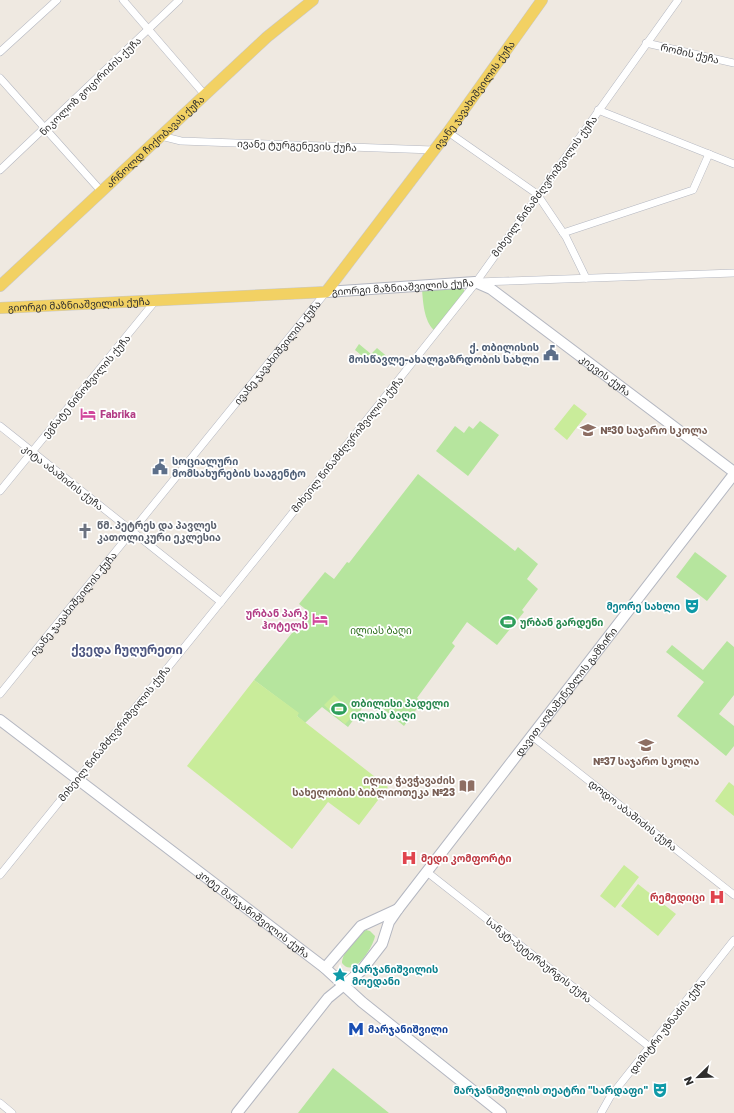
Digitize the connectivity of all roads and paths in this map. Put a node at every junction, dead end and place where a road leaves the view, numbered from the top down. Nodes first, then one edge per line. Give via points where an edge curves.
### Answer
1 (57, 0) edge
2 (123, 0) edge
3 (179, 0) edge
4 (313, 0) edge
5 (542, 0) edge
6 (678, 0) edge
7 (149, 30) junction
8 (646, 43) junction
9 (0, 52) edge
10 (734, 63) edge
11 (0, 78) edge
12 (205, 96) junction
13 (598, 110) junction
14 (45, 129) junction
15 (448, 132) junction
16 (161, 136) junction
17 (433, 150) junction
18 (709, 154) junction
19 (734, 164) edge
20 (0, 170) edge
21 (101, 191) junction
22 (537, 194) junction
23 (563, 233) junction
24 (734, 273) edge
25 (586, 278) junction
26 (475, 282) junction
27 (0, 286) edge
28 (326, 292) junction
29 (156, 300) junction
30 (0, 308) edge
31 (0, 426) edge
32 (32, 452) junction
33 (734, 473) edge
34 (0, 491) edge
35 (132, 531) junction
36 (221, 602) junction
37 (0, 694) edge
38 (0, 720) edge
39 (532, 736) junction
40 (77, 779) junction
41 (427, 872) junction
42 (0, 875) edge
43 (734, 894) edge
44 (398, 909) junction
45 (371, 921) junction
46 (384, 935) junction
47 (734, 940) edge
48 (325, 968) junction
49 (342, 985) junction
50 (650, 1048) junction
51 (0, 1103) edge
52 (12, 1113) edge
53 (237, 1113) edge
54 (501, 1113) edge
55 (601, 1113) edge

1 - 9 street
2 - 7 street
3 - 7 street, ნიკოლოზ გოცირიძის ქუჩა
4 - 12 main road, არნოლდ ჩიქობავას ქუჩა via 267,37
5 - 15 main road, ივანე ჯავახიშვილის ქუჩა
6 - 8 street, მიხეილ წინამძღვრიშვილის ქუჩა
7 - 12 street
7 - 14 street, ნიკოლოზ გოცირიძის ქუჩა
8 - 10 street, რომის ქუჩა
8 - 13 street, მიხეილ წინამძღვრიშვილის ქუჩა
11 - 14 street
12 - 16 main road, არნოლდ ჩიქობავას ქუჩა
13 - 18 street
13 - 22 street, მიხეილ წინამძღვრიშვილის ქუჩა
14 - 20 street, ნიკოლოზ გოცირიძის ქუჩა
14 - 21 street
15 - 17 main road, ივანე ჯავახიშვილის ქუჩა
15 - 22 street
16 - 17 street, ივანე ტურგენევის ქუჩა via 181,141
16 - 21 main road, არნოლდ ჩიქობავას ქუჩა
17 - 28 main road, ივანე ჯავახიშვილის ქუჩა
18 - 19 street
18 - 23 street via 693,190
21 - 27 main road, არნოლდ ჩიქობავას ქუჩა
22 - 23 street
22 - 26 street, მიხეილ წინამძღვრიშვილის ქუჩა
23 - 25 street
24 - 25 street, გიორგი მაზნიაშვილის ქუჩა
25 - 26 street, გიორგი მაზნიაშვილის ქუჩა
26 - 28 main road, გიორგი მაზნიაშვილის ქუჩა
26 - 33 main road, კიევის ქუჩა via 491,289
26 - 36 street, მიხეილ წინამძღვრიშვილის ქუჩა
28 - 29 main road, გიორგი მაზნიაშვილის ქუჩა
28 - 35 street, ივანე ჯავახიშვილის ქუჩა
29 - 30 main road, გიორგი მაზნიაშვილის ქუჩა
29 - 32 street, ეგნატე ნინოშვილის ქუჩა
31 - 32 street, კიტა აბაშიძის ქუჩა
32 - 34 street, ეგნატე ნინოშვილის ქუჩა
32 - 35 street, კიტა აბაშიძის ქუჩა
33 - 39 main road, დავით აღმაშენებლის გამზირი
35 - 36 street, კიტა აბაშიძის ქუჩა
35 - 37 street, ივანე ჯავახიშვილის ქუჩა
36 - 40 street, მიხეილ წინამძღვრიშვილის ქუჩა
38 - 40 main road, კოტე მარჯანიშვილის ქუჩა
39 - 41 main road, დავით აღმაშენებლის გამზირი
39 - 43 street, დოდო აბაშიძის ქუჩა
40 - 42 street, მიხეილ წინამძღვრიშვილის ქუჩა
40 - 48 main road, კოტე მარჯანიშვილის ქუჩა
41 - 44 main road, დავით აღმაშენებლის გამზირი
41 - 50 street, სანკტ-პეტერბურგის ქუჩა
44 - 45 main road, დავით აღმაშენებლის გამზირი
44 - 46 main road, დავით აღმაშენებლის გამზირი
45 - 46 main road via 379,924
45 - 48 main road via 361,926
46 - 49 main road via 382,944 360,971
47 - 50 street, დიმიტრი უზნაძის ქუჩა
48 - 49 main road, კოტე მარჯანიშვილის ქუჩა
49 - 53 main road via 328,998
49 - 54 main road, კოტე მარჯანიშვილის ქუჩა
50 - 55 street, დიმიტრი უზნაძის ქუჩა via 610,1097
51 - 52 street

